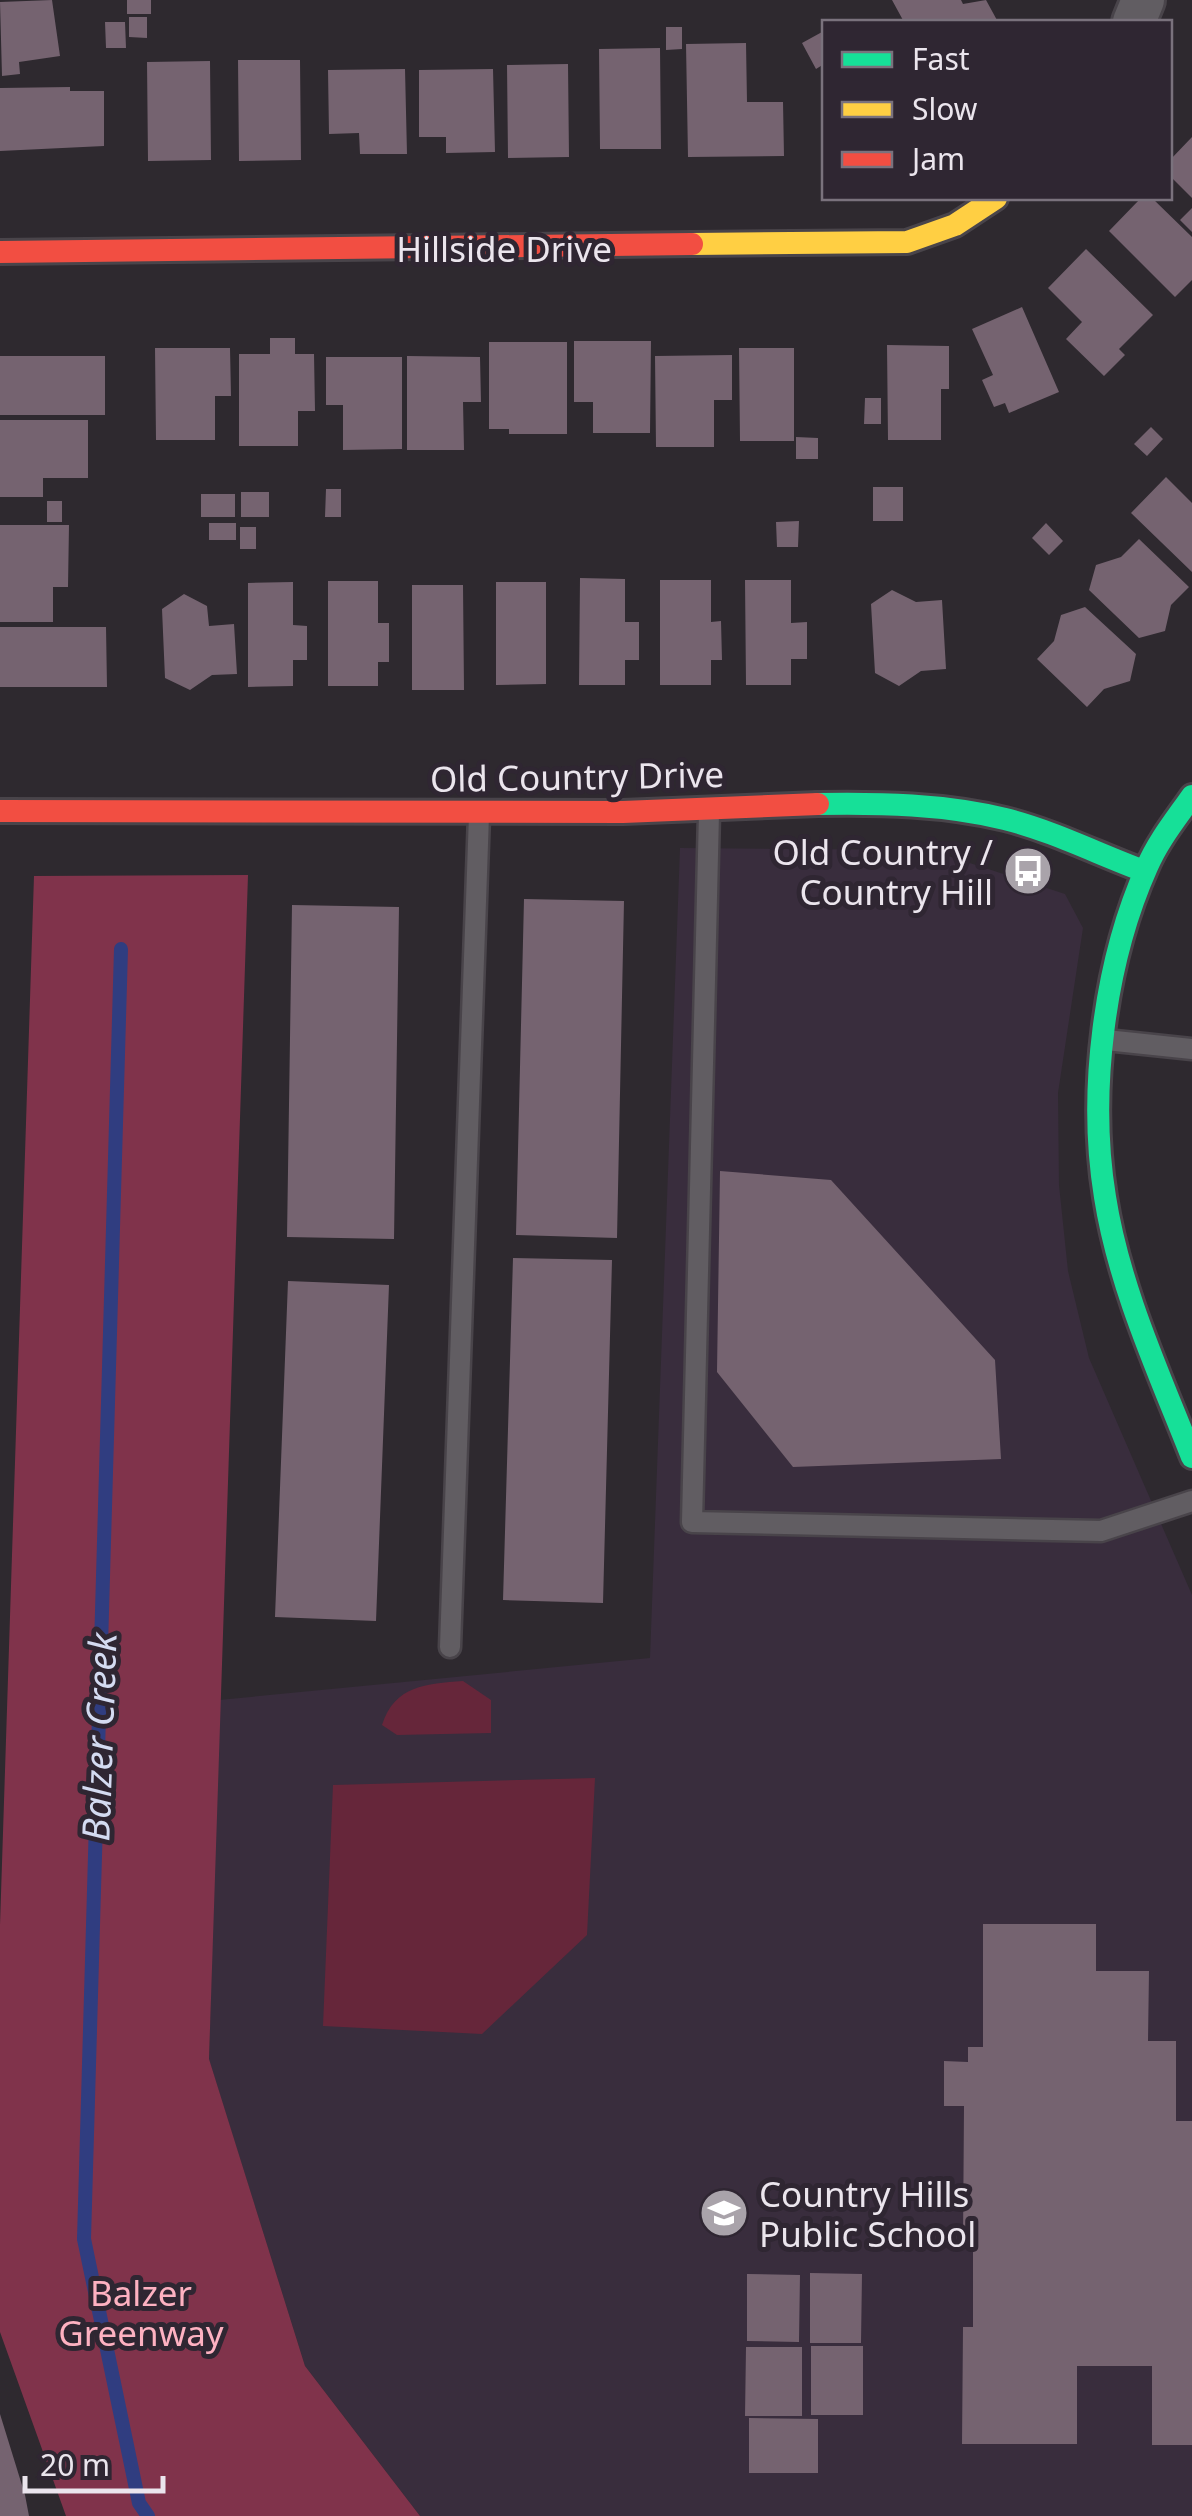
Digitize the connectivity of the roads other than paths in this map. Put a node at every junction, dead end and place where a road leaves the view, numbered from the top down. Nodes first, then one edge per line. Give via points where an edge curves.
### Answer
1 (993, 200) edge
2 (0, 252) edge
3 (1192, 796) edge
4 (709, 810) junction
5 (0, 811) edge
6 (479, 813) junction
7 (1144, 871) junction
8 (1104, 1040) junction
9 (1192, 1049) edge
10 (1192, 1458) edge
11 (1192, 1501) edge
12 (450, 1648) dead end

1 - 2 street, Hillside Drive via 954,225 907,242
3 - 7 street
4 - 6 street, Old Country Drive
4 - 7 street, Old Country Drive via 844,803 990,816
4 - 11 lane via 692,1522 1100,1531
5 - 6 street, Old Country Drive
6 - 12 lane
7 - 8 street
8 - 9 lane
8 - 10 street via 1105,1194 1130,1294

